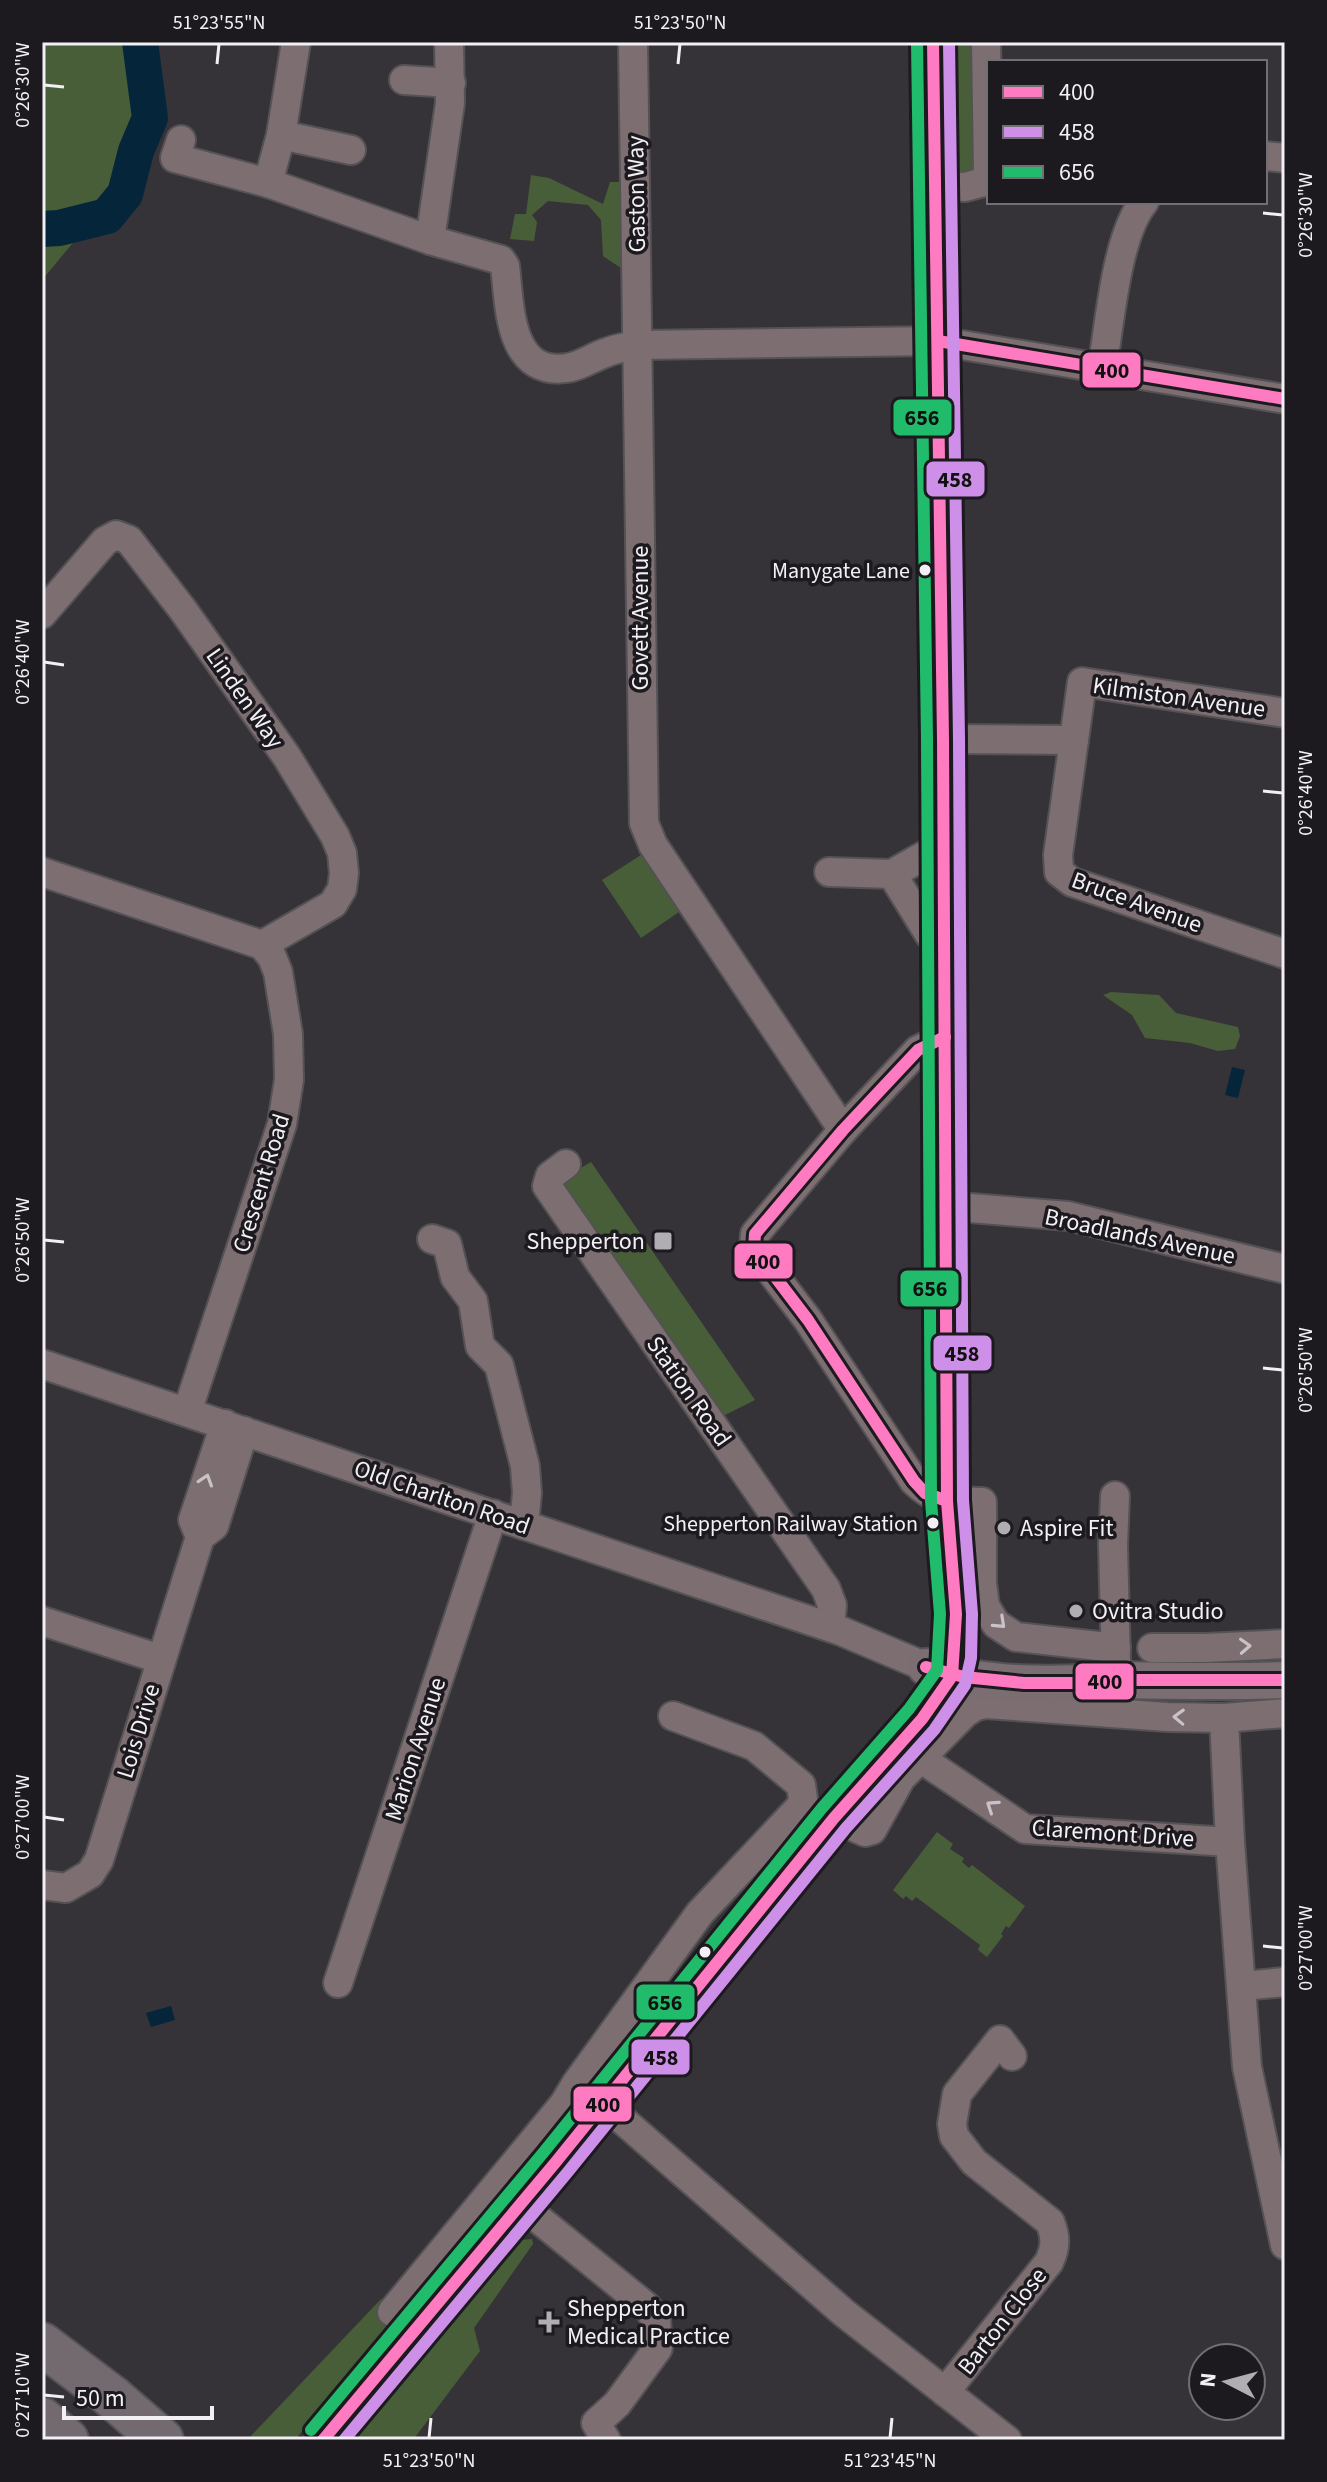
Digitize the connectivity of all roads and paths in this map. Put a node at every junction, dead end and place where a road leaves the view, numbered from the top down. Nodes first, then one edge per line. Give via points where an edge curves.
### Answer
1 (296, 42) edge
2 (449, 42) edge
3 (633, 42) edge
4 (933, 42) edge
5 (986, 42) edge
6 (404, 80) dead end
7 (451, 83) junction
8 (987, 106) edge
9 (281, 135) junction
10 (181, 140) dead end
11 (351, 150) dead end
12 (987, 174) edge
13 (268, 183) junction
14 (934, 186) junction
15 (1142, 204) edge
16 (430, 240) junction
17 (938, 341) junction
18 (638, 345) junction
19 (1102, 369) junction
20 (1285, 399) edge
21 (42, 614) edge
22 (1285, 713) edge
23 (943, 739) junction
24 (1074, 740) junction
25 (943, 845) junction
26 (42, 872) edge
27 (829, 872) dead end
28 (892, 874) junction
29 (945, 939) junction
30 (262, 945) junction
31 (1285, 954) edge
32 (945, 1037) junction
33 (843, 1130) junction
34 (566, 1164) dead end
35 (946, 1206) junction
36 (432, 1239) dead end
37 (1285, 1269) edge
38 (42, 1364) edge
39 (187, 1412) junction
40 (234, 1427) junction
41 (1115, 1496) dead end
42 (947, 1501) junction
43 (493, 1514) junction
44 (524, 1525) junction
45 (42, 1621) edge
46 (836, 1629) junction
47 (1285, 1644) edge
48 (1152, 1648) dead end
49 (160, 1659) junction
50 (941, 1662) junction
51 (1116, 1664) junction
52 (1206, 1665) junction
53 (1285, 1680) edge
54 (1285, 1713) edge
55 (673, 1716) dead end
56 (1224, 1718) junction
57 (920, 1758) junction
58 (828, 1824) junction
59 (1230, 1842) junction
60 (42, 1885) edge
61 (700, 1913) junction
62 (734, 1942) junction
63 (1285, 1982) edge
64 (338, 1983) dead end
65 (1242, 1986) junction
66 (1012, 2056) dead end
67 (603, 2103) junction
68 (520, 2204) junction
69 (1285, 2245) edge
70 (392, 2312) dead end
71 (42, 2344) edge
72 (945, 2392) junction
73 (42, 2419) edge
74 (602, 2434) edge
75 (67, 2440) edge
76 (162, 2440) edge
77 (323, 2440) edge
78 (1007, 2440) edge

1 - 9 street
2 - 7 street
3 - 18 street, Gaston Way
4 - 14 main road
5 - 8 street
6 - 7 street
7 - 16 street
9 - 11 street
9 - 13 street
10 - 13 street via 175,158
12 - 14 street via 976,185
13 - 16 street
14 - 17 main road
15 - 19 street via 1123,244
16 - 18 street via 501,260 516,338 527,357 539,364 567,368
17 - 18 street
17 - 19 street
17 - 23 main road
18 - 33 street, Govett Avenue via 644,823 653,845
19 - 20 street
21 - 30 street, Linden Way via 105,541 116,535 129,540 287,757 335,836 342,853 342,889 333,904
22 - 24 street, Kilmiston Avenue via 1082,682
23 - 24 street
23 - 25 main road
24 - 31 street, Bruce Avenue via 1059,872 1072,882
25 - 28 street
25 - 29 main road
26 - 30 street
27 - 28 street
28 - 29 street via 929,934
29 - 32 main road
30 - 39 street, Crescent Road via 278,972 288,1034 285,1109
32 - 33 street via 918,1050
32 - 35 main road
33 - 42 street via 755,1234 754,1249 808,1320 914,1481 925,1493
34 - 46 street, Station Road via 550,1176 547,1186 826,1589
35 - 37 street, Broadlands Avenue via 1068,1216
35 - 42 main road
36 - 44 street via 447,1244 455,1277 473,1301 480,1346 499,1365 525,1466
38 - 39 street, Old Charlton Road
39 - 40 street, Old Charlton Road
40 - 43 street, Old Charlton Road
40 - 49 street, Lois Drive via 193,1520 200,1537
41 - 51 street
42 - 50 main road via 956,1614
42 -> 51 street via 982,1502 982,1583 985,1606 996,1624 1016,1637
43 - 44 street, Old Charlton Road
43 - 64 street, Marion Avenue
44 - 46 street, Old Charlton Road
45 - 49 street
46 - 50 street, Old Charlton Road
52 -> 47 street
48 - 52 street
49 - 60 street, Lois Drive via 99,1860 90,1874 66,1888
50 - 51 main road
50 - 58 main road via 879,1765
51 - 52 main road
52 - 53 main road
54 - 56 street
55 - 58 street via 754,1746 801,1785 801,1806
56 -> 57 street via 986,1704 965,1713
56 - 59 street
57 - 58 street via 901,1778 872,1830
59 -> 57 street, Claremont Drive via 1025,1829
58 - 61 street
58 - 62 main road
59 - 65 street
61 - 62 street
61 - 70 street via 564,2104
62 - 67 main road
63 - 65 street
65 - 69 street via 1247,2067
66 - 72 street, Barton Close via 1000,2040 957,2094 954,2136 974,2162 1050,2222 1055,2249
67 - 68 main road
67 - 72 street via 844,2313
68 - 74 street via 656,2319 658,2348
68 - 77 main road
71 - 76 highway
72 - 78 street
73 - 75 highway

